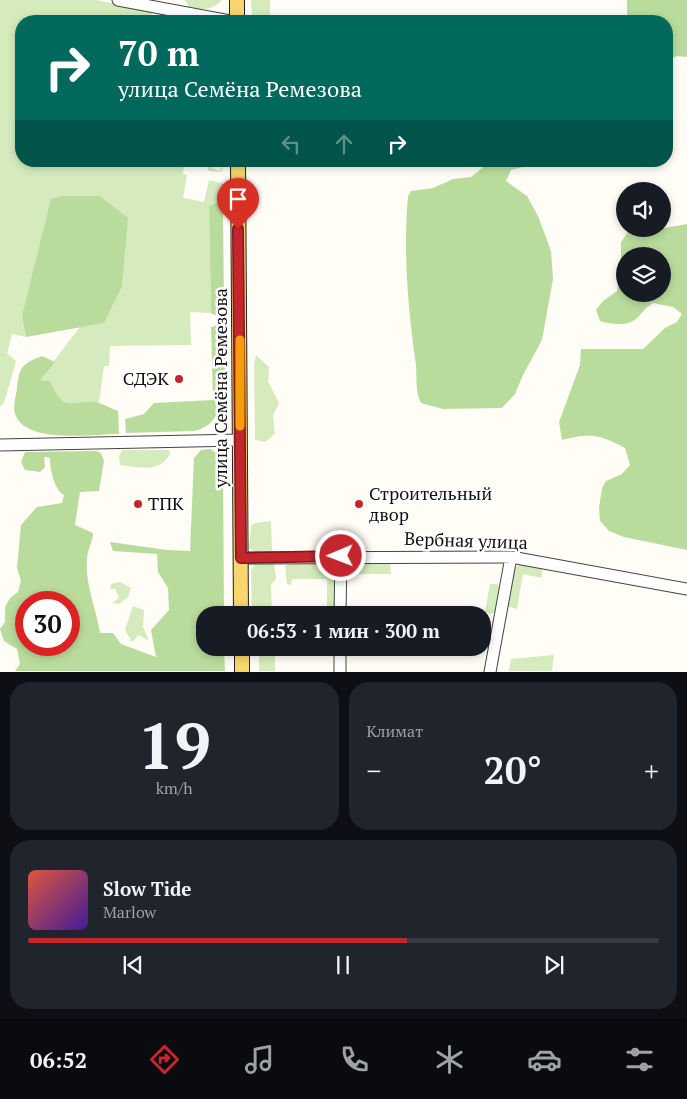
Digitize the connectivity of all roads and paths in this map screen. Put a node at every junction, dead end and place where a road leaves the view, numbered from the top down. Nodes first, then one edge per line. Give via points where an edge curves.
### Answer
1 (118, 0) edge
2 (237, 0) edge
3 (198, 15) edge
4 (237, 15) edge
5 (238, 167) edge
6 (240, 440) junction
7 (0, 445) edge
8 (341, 556) junction
9 (511, 557) junction
10 (241, 558) junction
11 (687, 589) edge
12 (242, 606) edge
13 (340, 606) edge
14 (242, 656) edge
15 (340, 656) edge
16 (242, 672) edge
17 (340, 672) edge
18 (490, 672) edge

1 - 3 street
2 - 4 main road
5 - 6 main road, улица Семёна Ремезова
6 - 7 street
6 - 10 main road, улица Семёна Ремезова
8 - 9 street, Вербная улица
8 - 10 street, Вербная улица
8 - 13 street
9 - 11 street, Вербная улица
9 - 18 street
10 - 12 main road, улица Семёна Ремезова
14 - 16 main road
15 - 17 street

